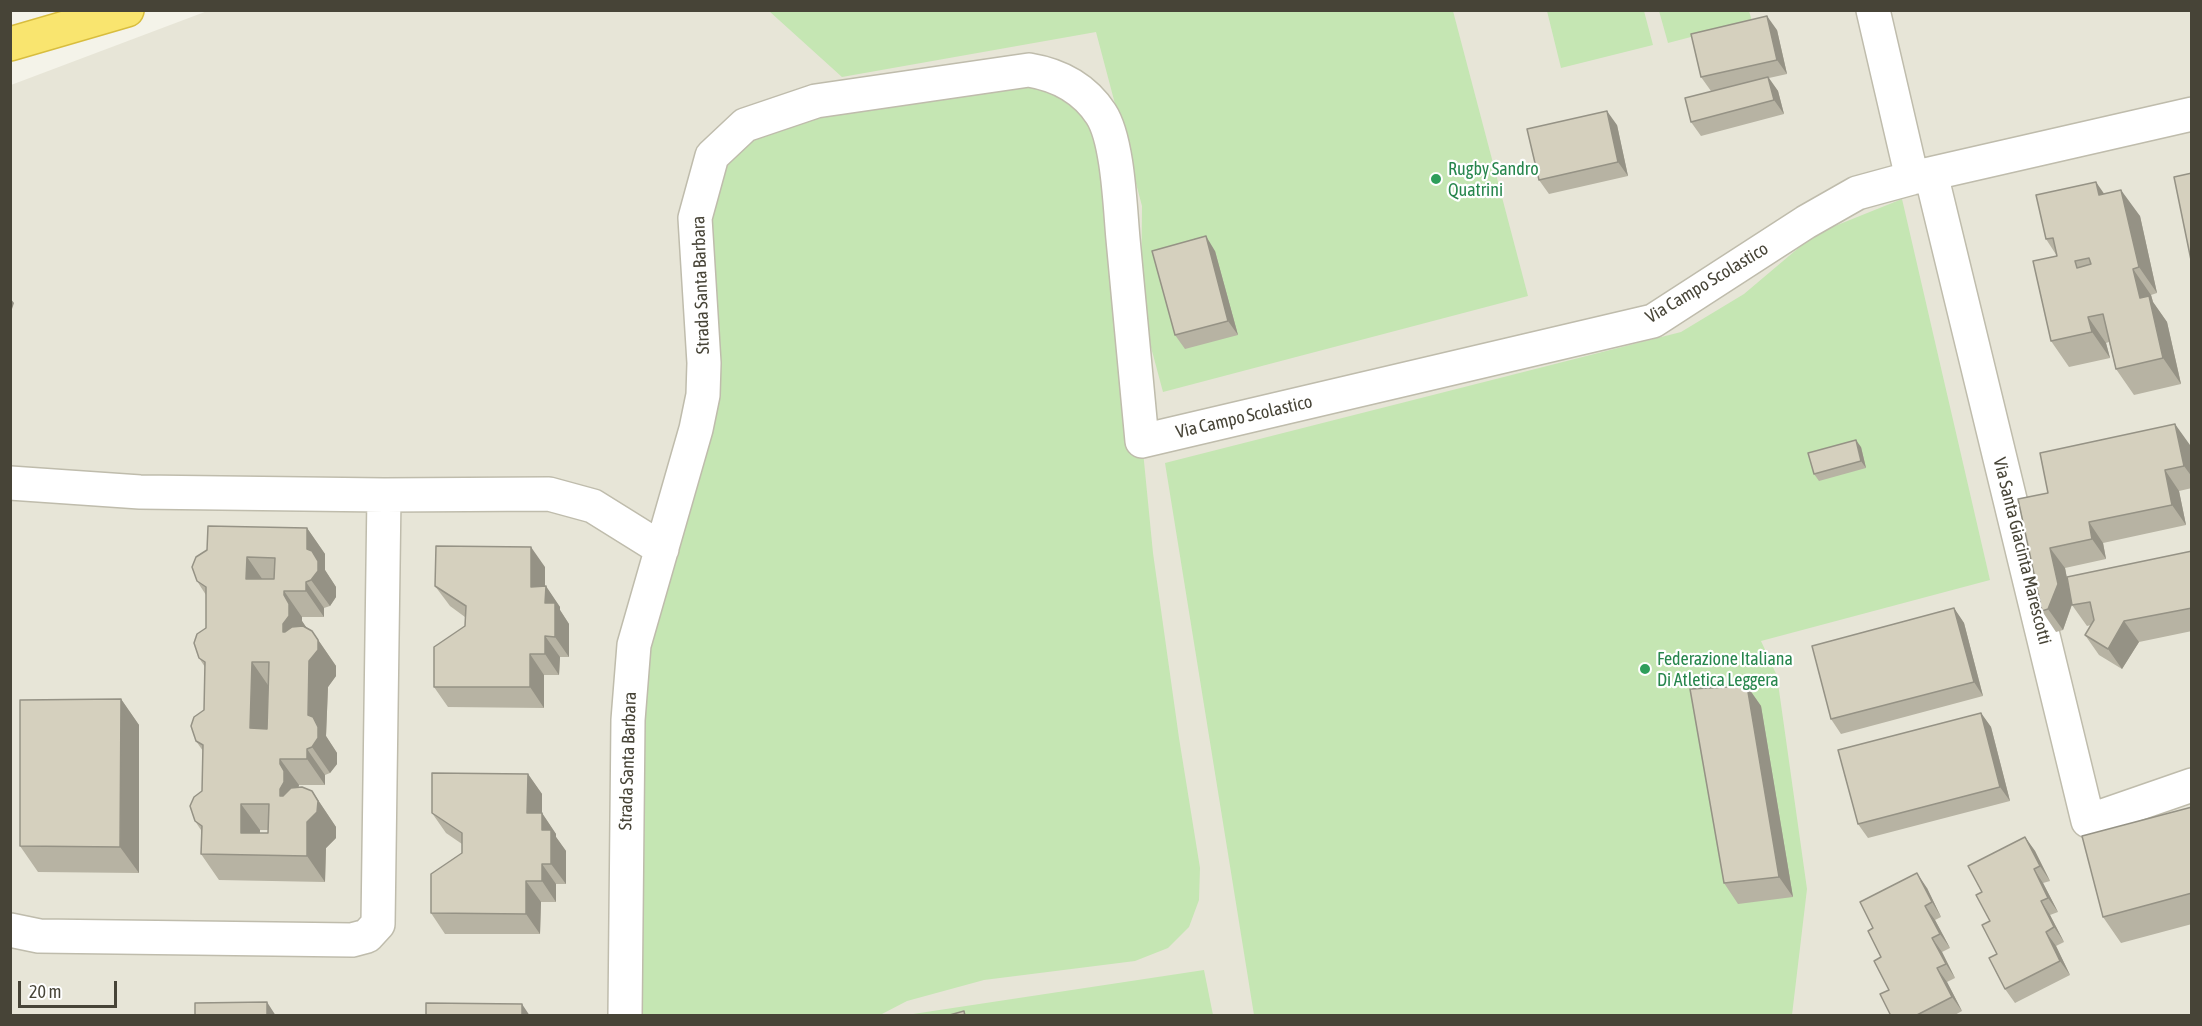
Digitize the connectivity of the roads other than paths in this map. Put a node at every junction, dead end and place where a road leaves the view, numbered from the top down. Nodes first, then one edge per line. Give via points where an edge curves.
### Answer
1 (127, 10) edge
2 (1873, 10) edge
3 (10, 44) edge
4 (2192, 114) edge
5 (1922, 176) junction
6 (1142, 441) joint
7 (10, 483) edge
8 (384, 495) junction
9 (662, 549) junction
10 (2192, 785) edge
11 (10, 930) edge
12 (625, 1016) edge

1 - 3 highway
2 - 5 street
4 - 5 street, Via Campo Scolastico
5 - 6 street, Via Campo Scolastico via 1857,193 1653,321
5 - 10 street, Via Santa Giacinta Marescotti via 2088,821
6 - 9 street, Strada Santa Barbara via 1111,133 1090,99 1062,78 1029,70 816,101 745,125 712,156 695,218 703,395
7 - 8 street via 140,492
8 - 9 street via 549,494 593,506
8 - 11 street via 378,924 367,936 352,940 39,936
9 - 12 street, Strada Santa Barbara via 634,645 628,720

